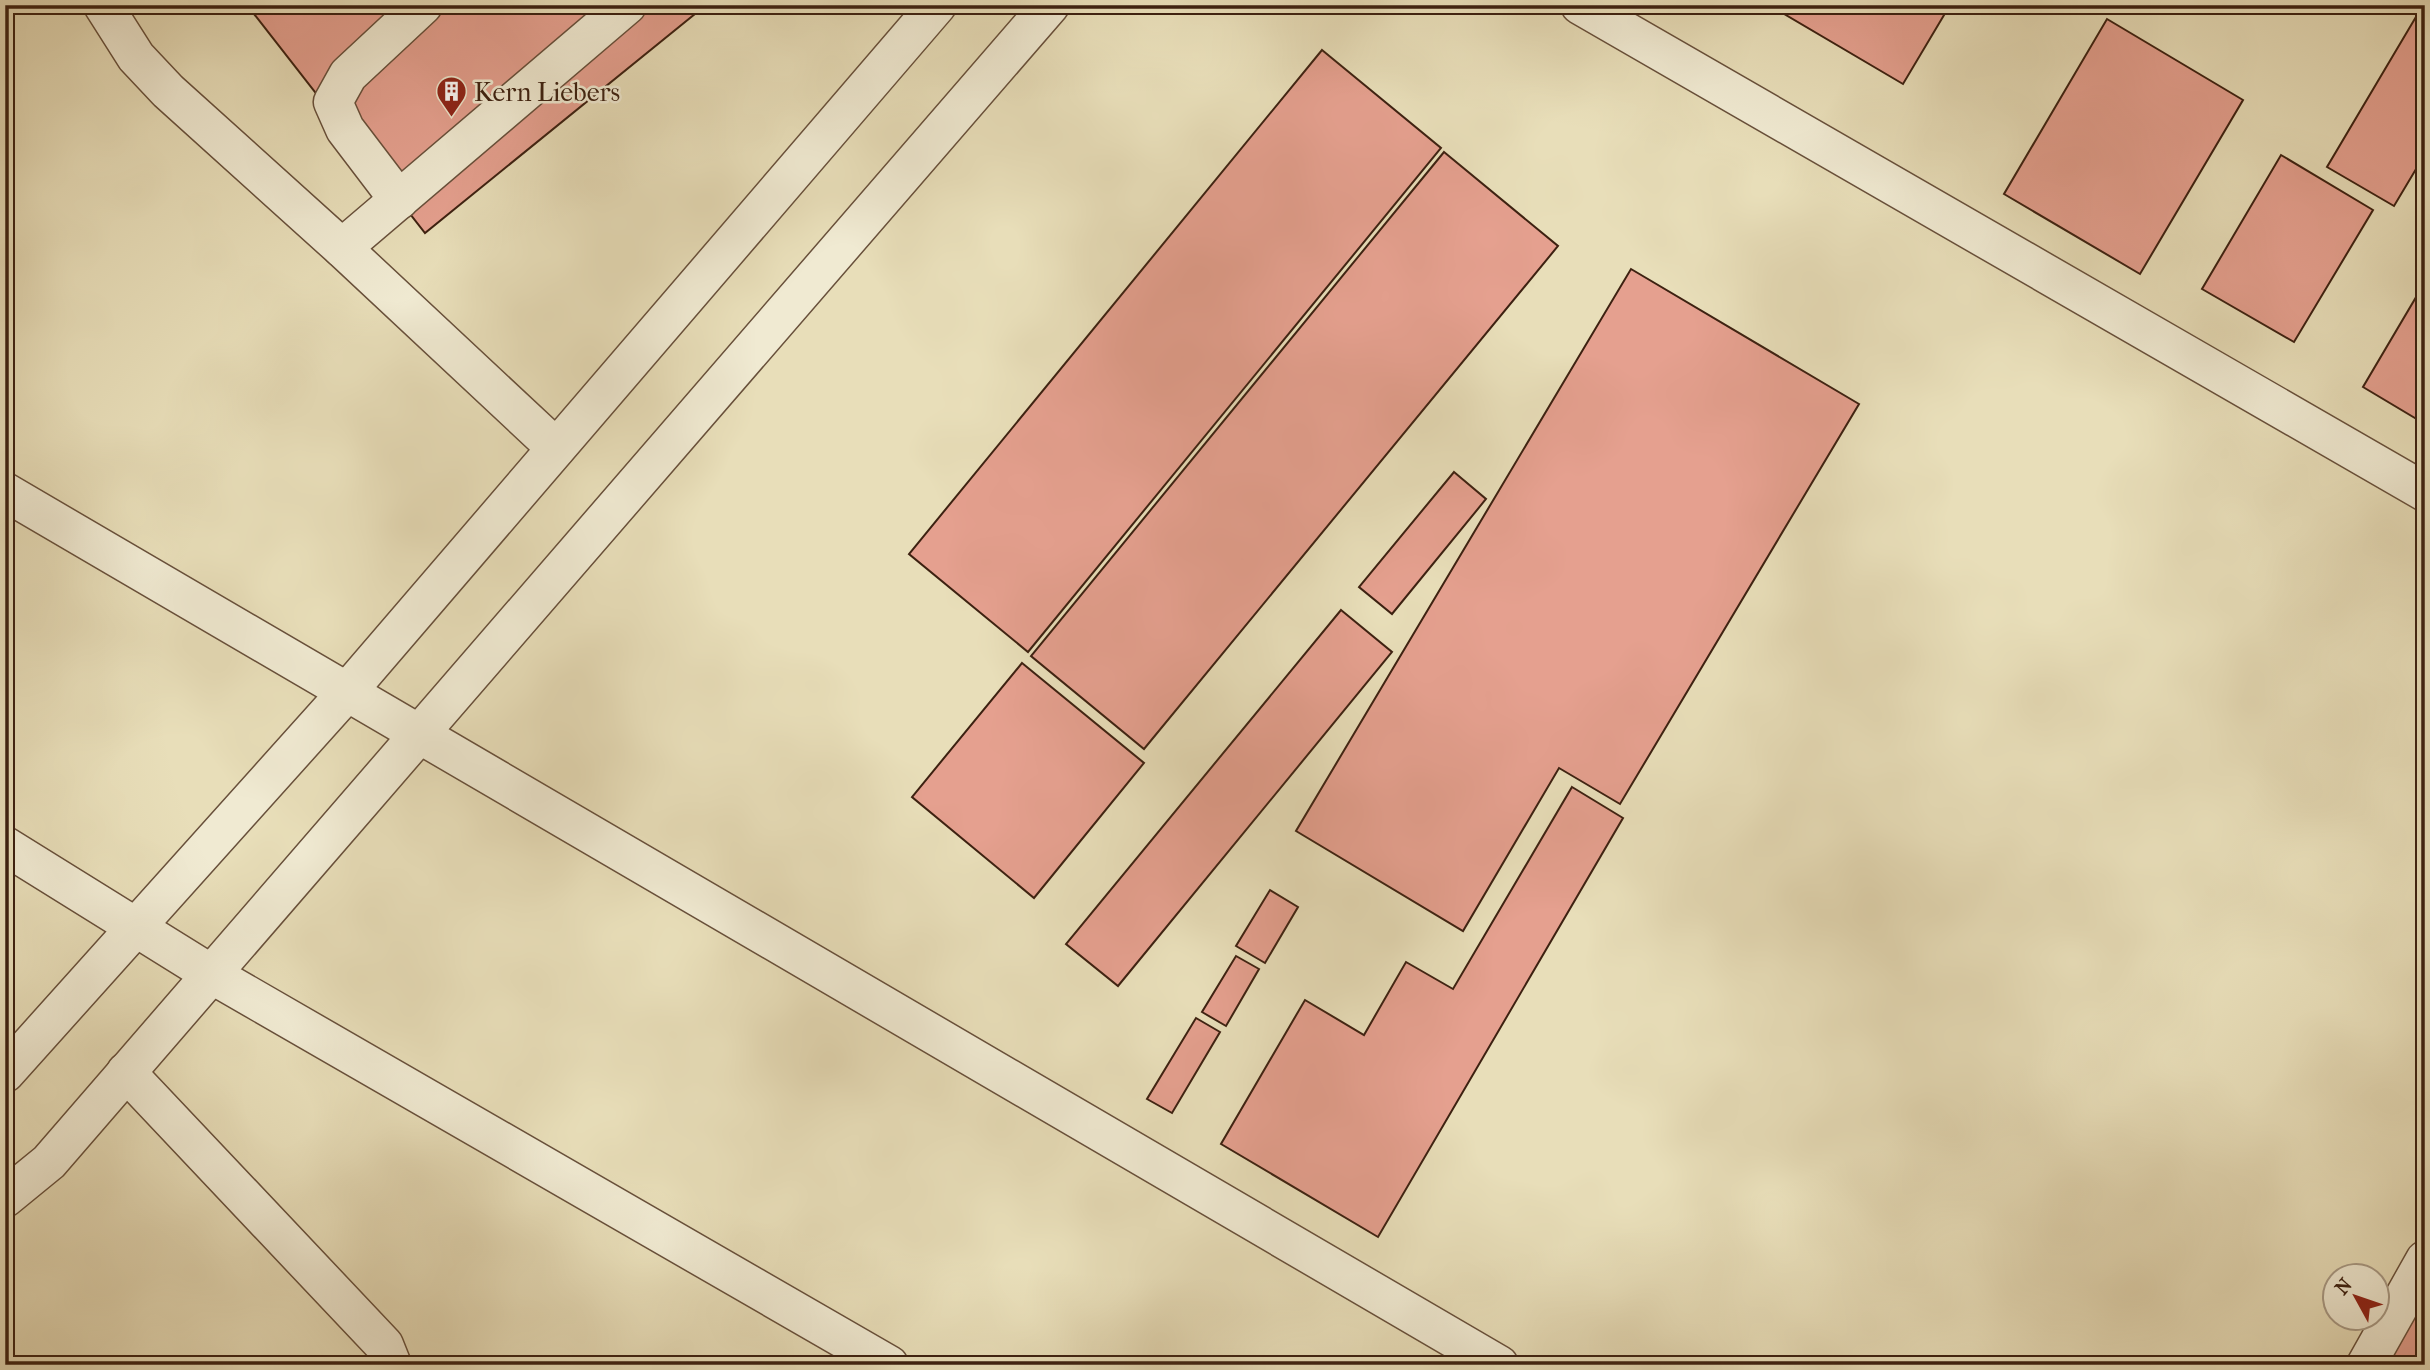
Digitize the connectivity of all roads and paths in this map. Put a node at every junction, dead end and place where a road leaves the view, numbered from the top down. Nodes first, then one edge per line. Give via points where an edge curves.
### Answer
1 (103, 5) edge
2 (423, 5) edge
3 (628, 5) edge
4 (937, 5) edge
5 (1050, 5) edge
6 (1580, 5) edge
7 (399, 200) junction
8 (342, 248) junction
9 (556, 448) junction
10 (5, 492) edge
11 (2425, 492) edge
12 (346, 692) junction
13 (417, 734) junction
14 (5, 846) edge
15 (136, 927) junction
16 (211, 974) junction
17 (126, 1072) junction
18 (5, 1073) edge
19 (5, 1198) edge
20 (2425, 1260) edge
21 (392, 1365) edge
22 (889, 1365) edge
23 (1499, 1365) edge
24 (2366, 1365) edge

1 - 8 street via 136,57 168,91
2 - 7 street via 348,75 333,102 345,129
3 - 7 street
4 - 9 street
5 - 13 street
6 - 11 street
7 - 8 street
8 - 9 street
9 - 12 street
10 - 12 street
12 - 13 street
12 - 15 street
13 - 16 street
13 - 23 street
14 - 15 street
15 - 16 street
15 - 18 street
16 - 17 street
16 - 22 street
17 - 19 street via 49,1162
17 - 21 street via 384,1345
20 - 24 street

